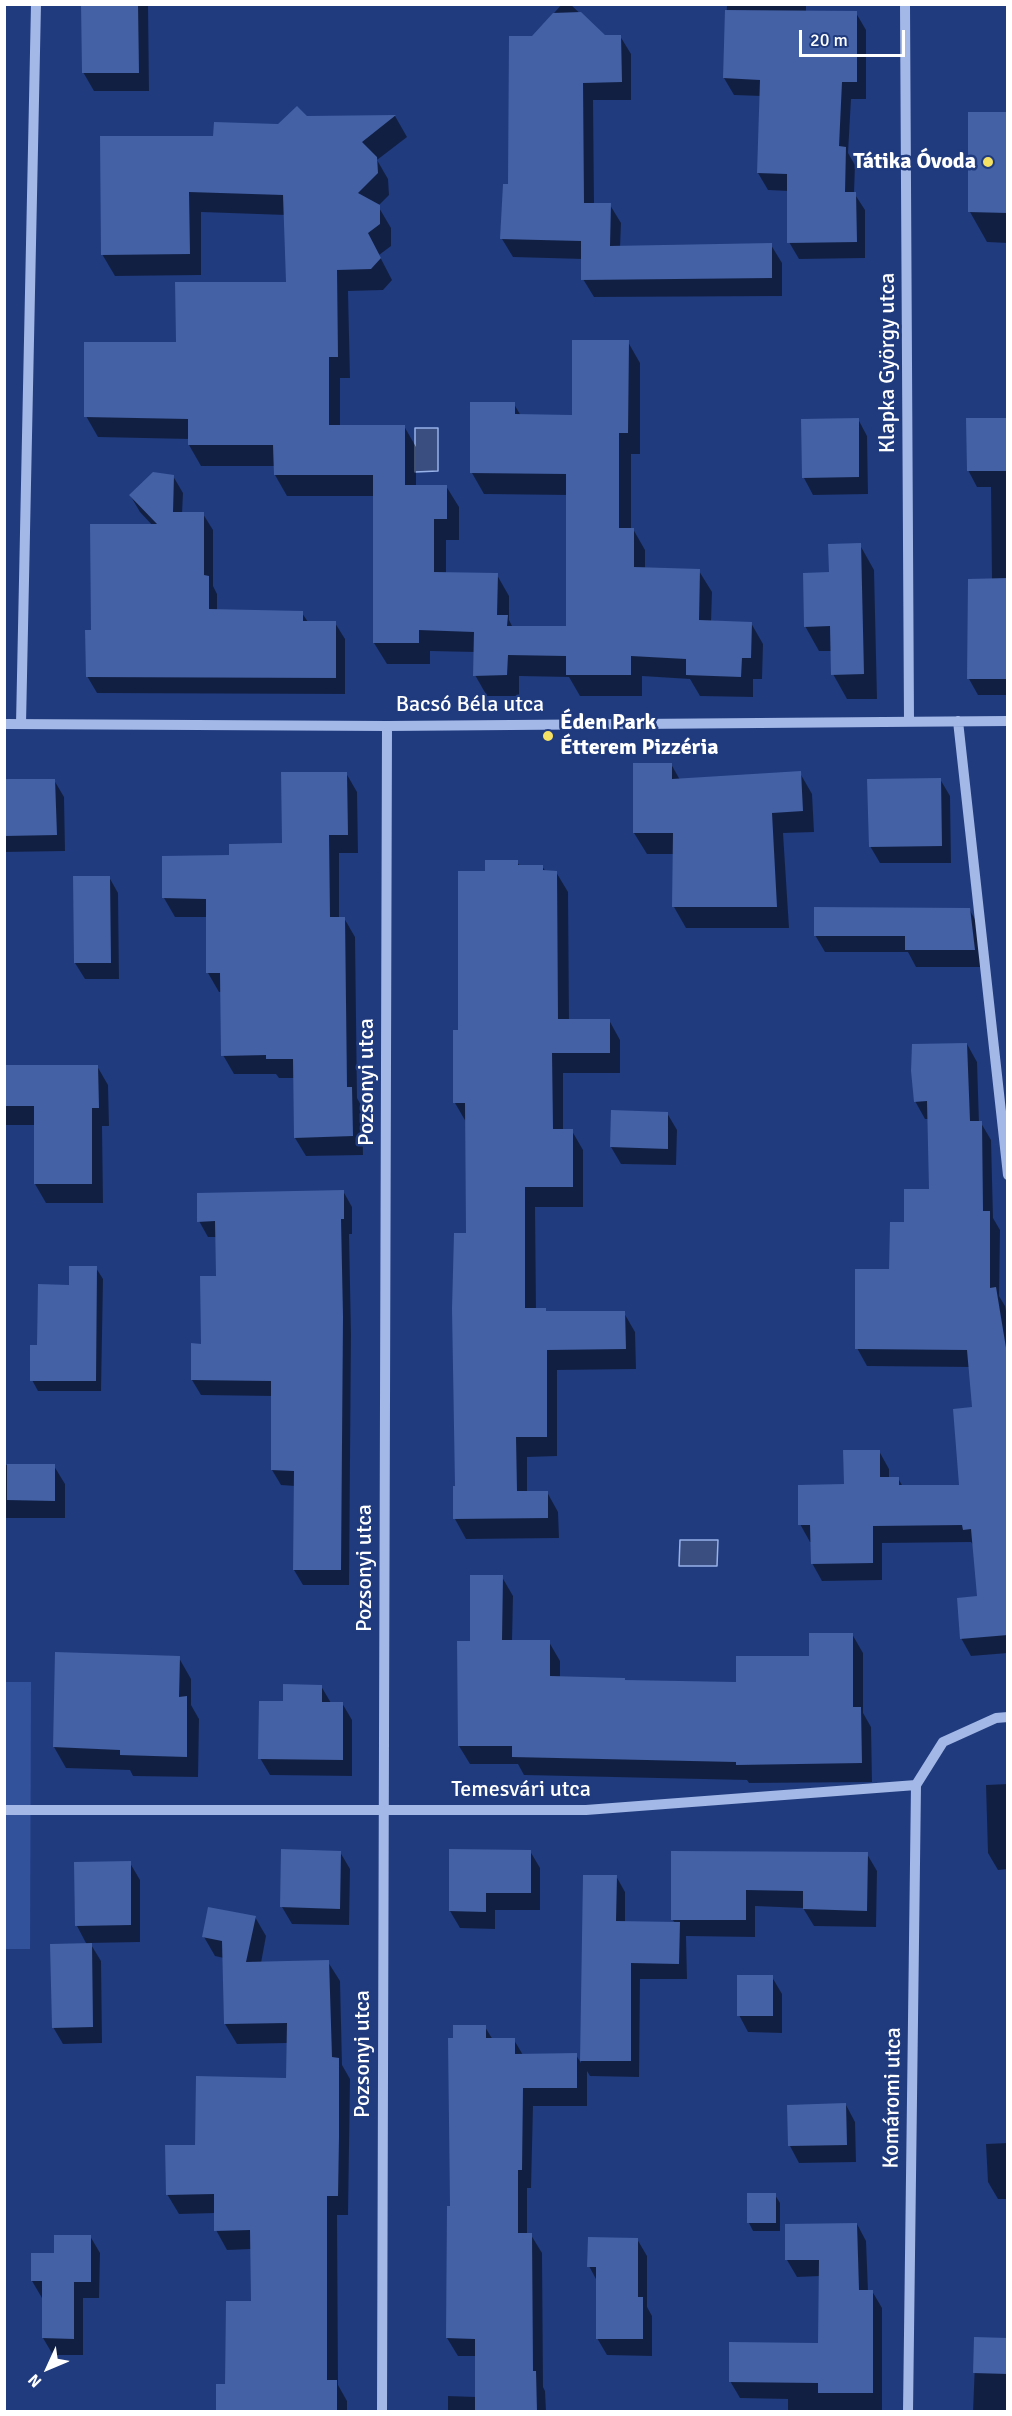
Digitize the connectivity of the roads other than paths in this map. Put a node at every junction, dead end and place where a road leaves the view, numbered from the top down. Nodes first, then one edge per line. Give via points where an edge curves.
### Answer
1 (36, 4) edge
2 (905, 4) edge
3 (909, 721) junction
4 (958, 721) junction
5 (1008, 721) edge
6 (4, 724) edge
7 (21, 724) junction
8 (387, 726) junction
9 (1008, 1175) edge
10 (1008, 1717) edge
11 (916, 1785) junction
12 (4, 1809) edge
13 (384, 1810) junction
14 (382, 2412) edge
15 (908, 2412) edge

1 - 7 street
2 - 3 street, Klapka György utca
3 - 4 street, Bacsó Béla utca
3 - 8 street, Bacsó Béla utca
4 - 5 street, Bacsó Béla utca
4 - 9 street
6 - 7 street, Bacsó Béla utca
7 - 8 street, Bacsó Béla utca
8 - 13 street, Pozsonyi utca
10 - 11 street via 996,1718 943,1742
11 - 13 street, Temesvári utca via 586,1810
11 - 15 street, Komáromi utca
12 - 13 street, Temesvári utca
13 - 14 street, Pozsonyi utca

